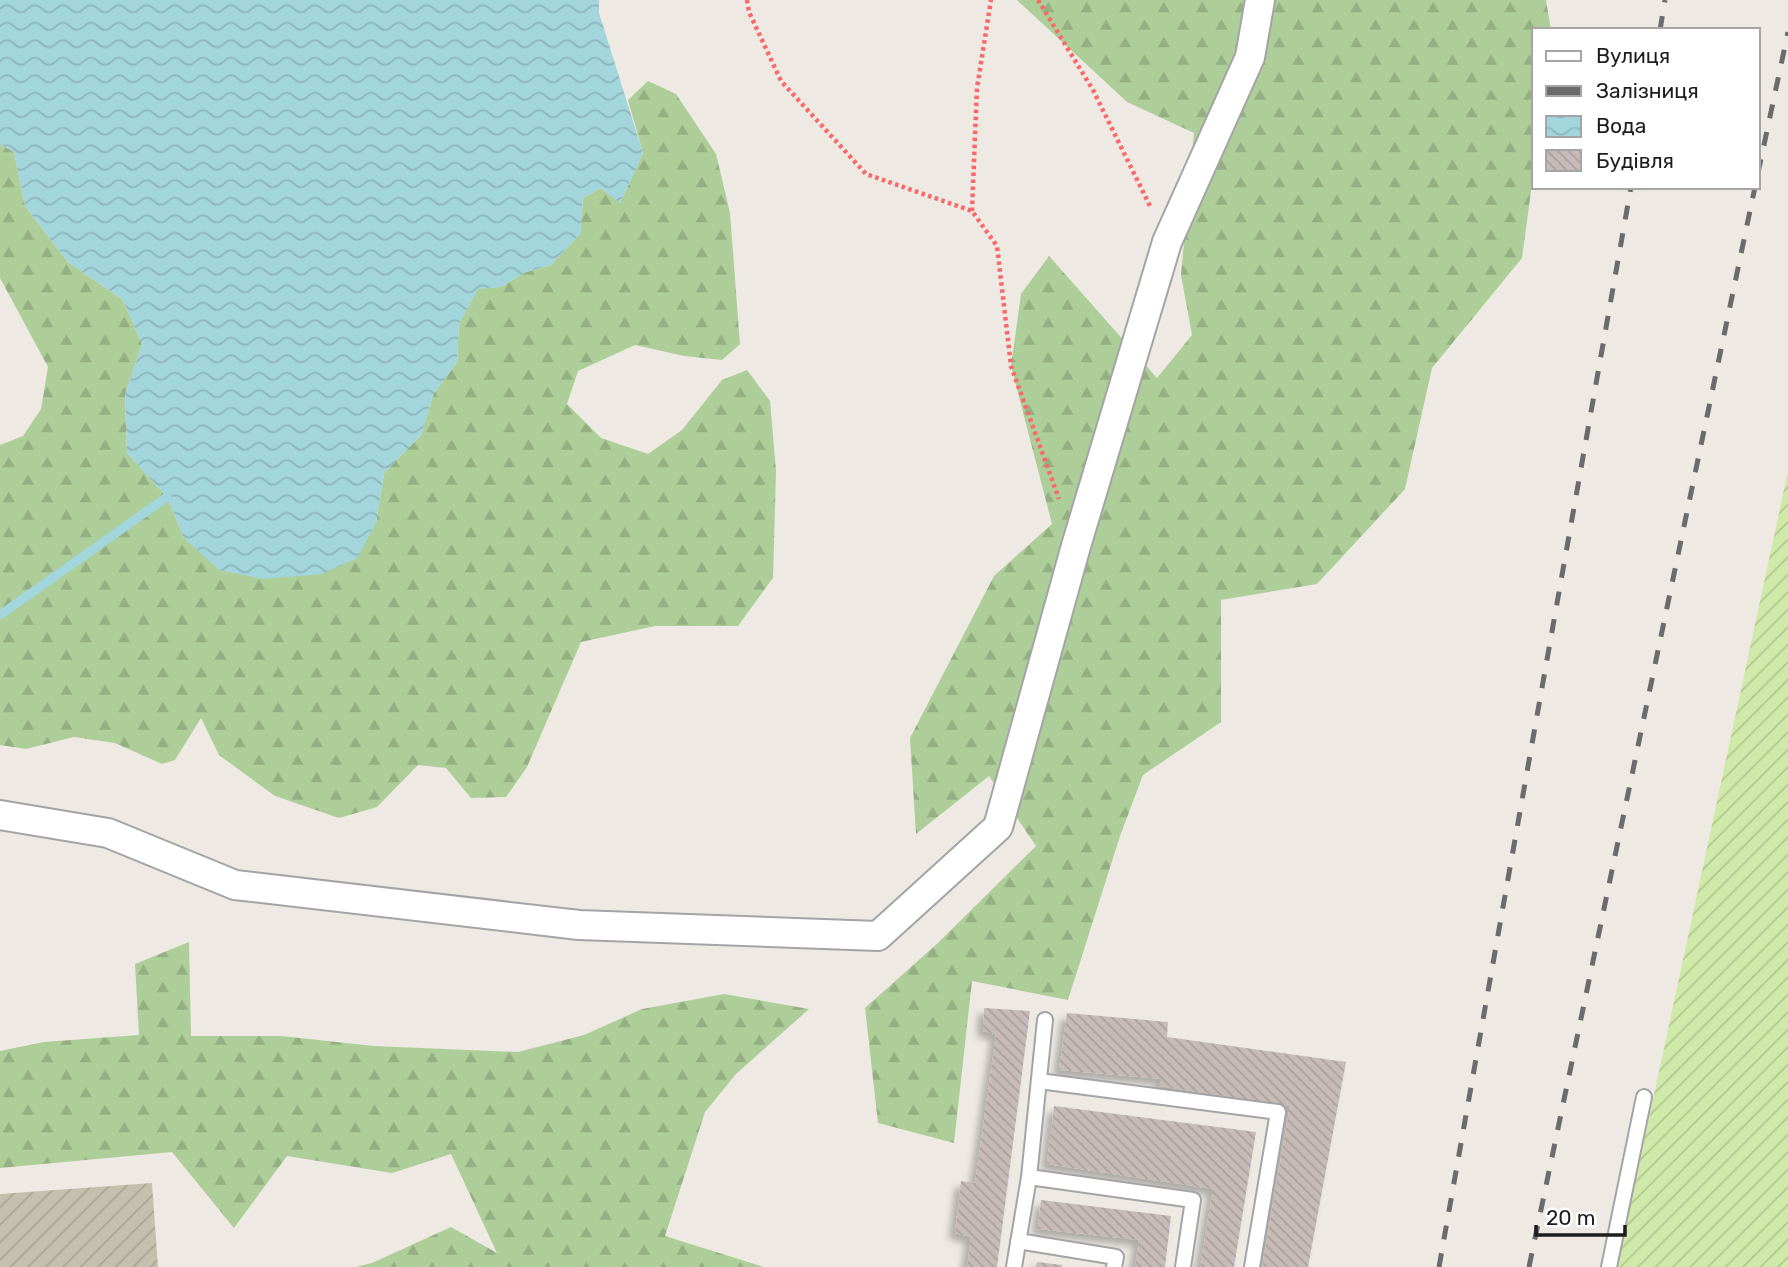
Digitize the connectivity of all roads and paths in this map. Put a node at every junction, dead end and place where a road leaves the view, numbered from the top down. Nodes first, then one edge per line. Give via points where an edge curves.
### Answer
1 (747, 0) edge
2 (991, 0) edge
3 (1038, 0) edge
4 (1260, 0) edge
5 (972, 211) junction
6 (1167, 242) junction
7 (1076, 546) junction
8 (0, 815) edge
9 (1045, 1020) dead end
10 (1039, 1081) junction
11 (1644, 1097) dead end
12 (1029, 1177) junction
13 (1018, 1241) junction
14 (1014, 1267) edge
15 (1114, 1267) edge
16 (1184, 1267) edge
17 (1252, 1267) edge
18 (1609, 1267) edge

1 - 5 path via 781,81 866,174
2 - 5 path via 977,88
3 - 6 path via 1093,90
4 - 6 street via 1250,57
5 - 7 path via 997,246 1012,366
6 - 7 street
7 - 8 street via 998,827 878,936 579,925 235,885 108,833
9 - 10 lane
10 - 12 lane
10 - 17 lane via 1278,1112
11 - 18 lane
12 - 13 lane
12 - 16 lane via 1193,1200
13 - 14 lane
13 - 15 lane via 1116,1257

